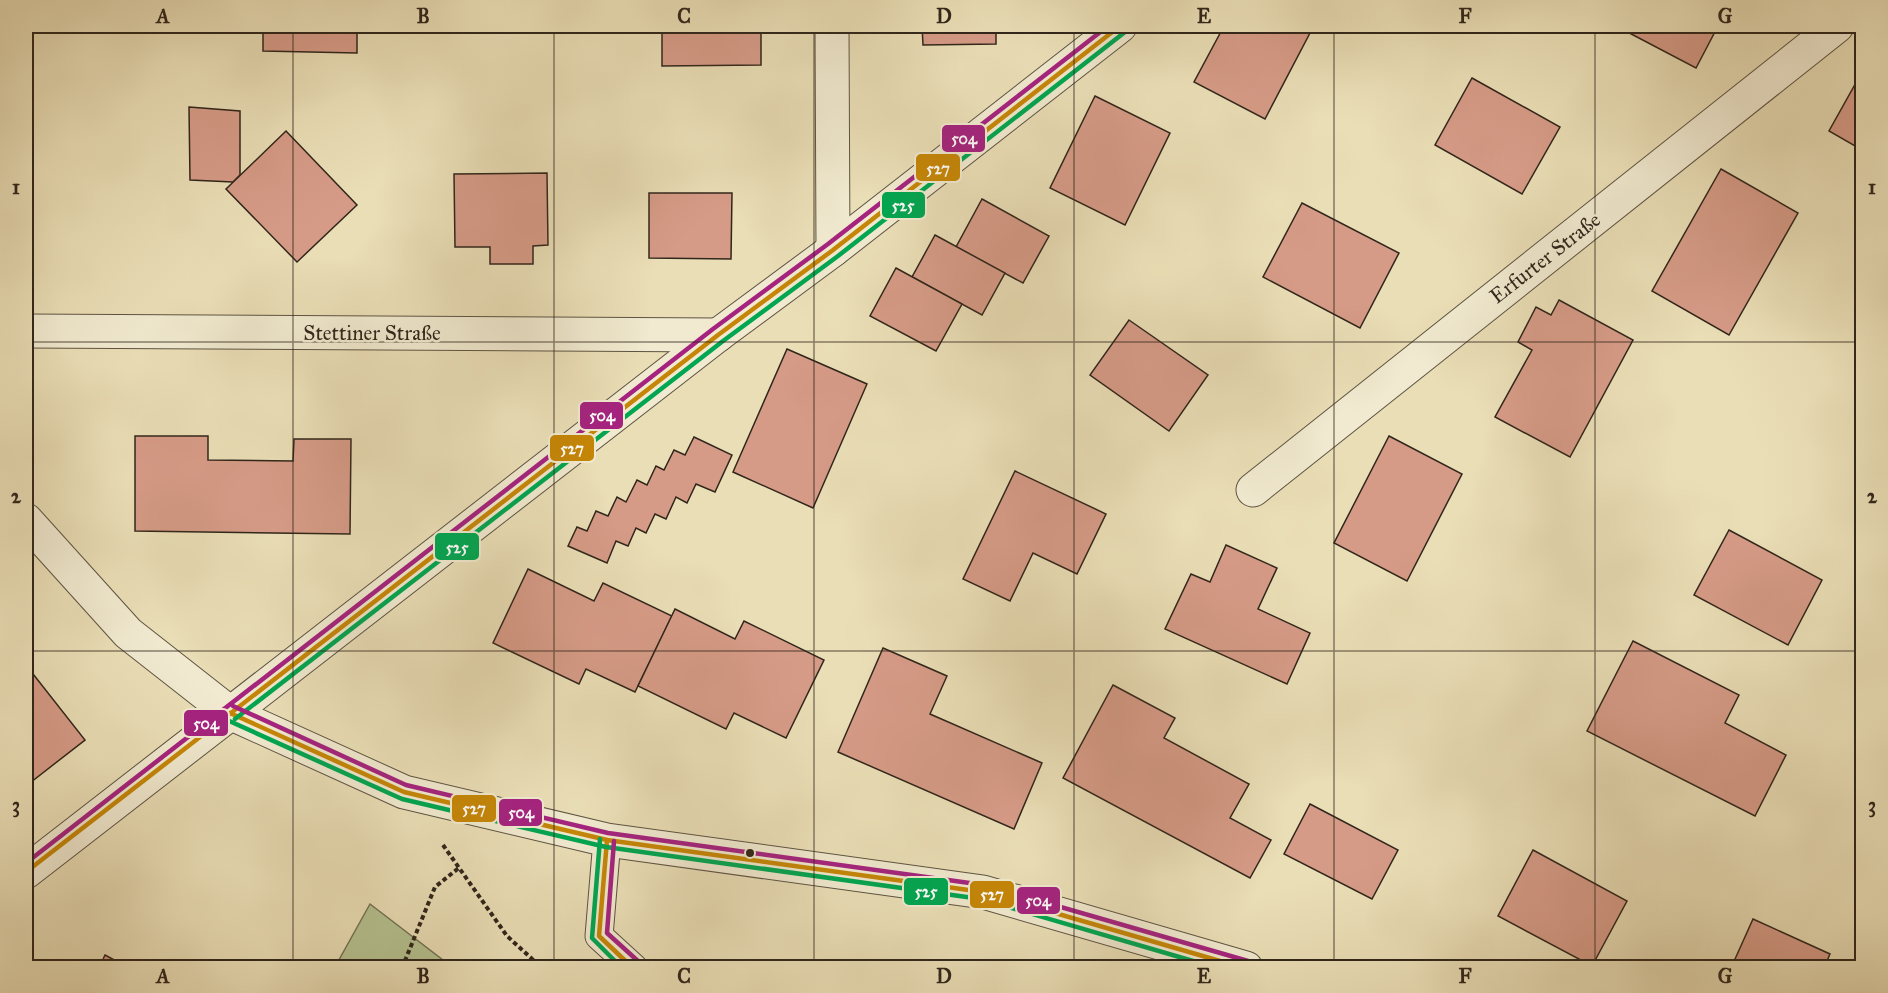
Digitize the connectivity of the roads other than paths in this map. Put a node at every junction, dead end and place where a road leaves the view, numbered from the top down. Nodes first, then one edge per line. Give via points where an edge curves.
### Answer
1 (832, 26) edge
2 (1120, 26) edge
3 (1837, 26) edge
4 (833, 250) junction
5 (26, 332) edge
6 (718, 335) junction
7 (1253, 490) dead end
8 (26, 520) edge
9 (230, 713) junction
10 (607, 840) junction
11 (27, 868) edge
12 (634, 968) edge
13 (1246, 968) edge

1 - 4 street
2 - 4 street
3 - 7 street, Erfurter Straße
4 - 6 street
5 - 6 street, Stettiner Straße
6 - 9 street
8 - 9 street via 128,633
9 - 10 street via 404,792
9 - 11 street
10 - 12 lane via 599,936
10 - 13 street via 983,892

